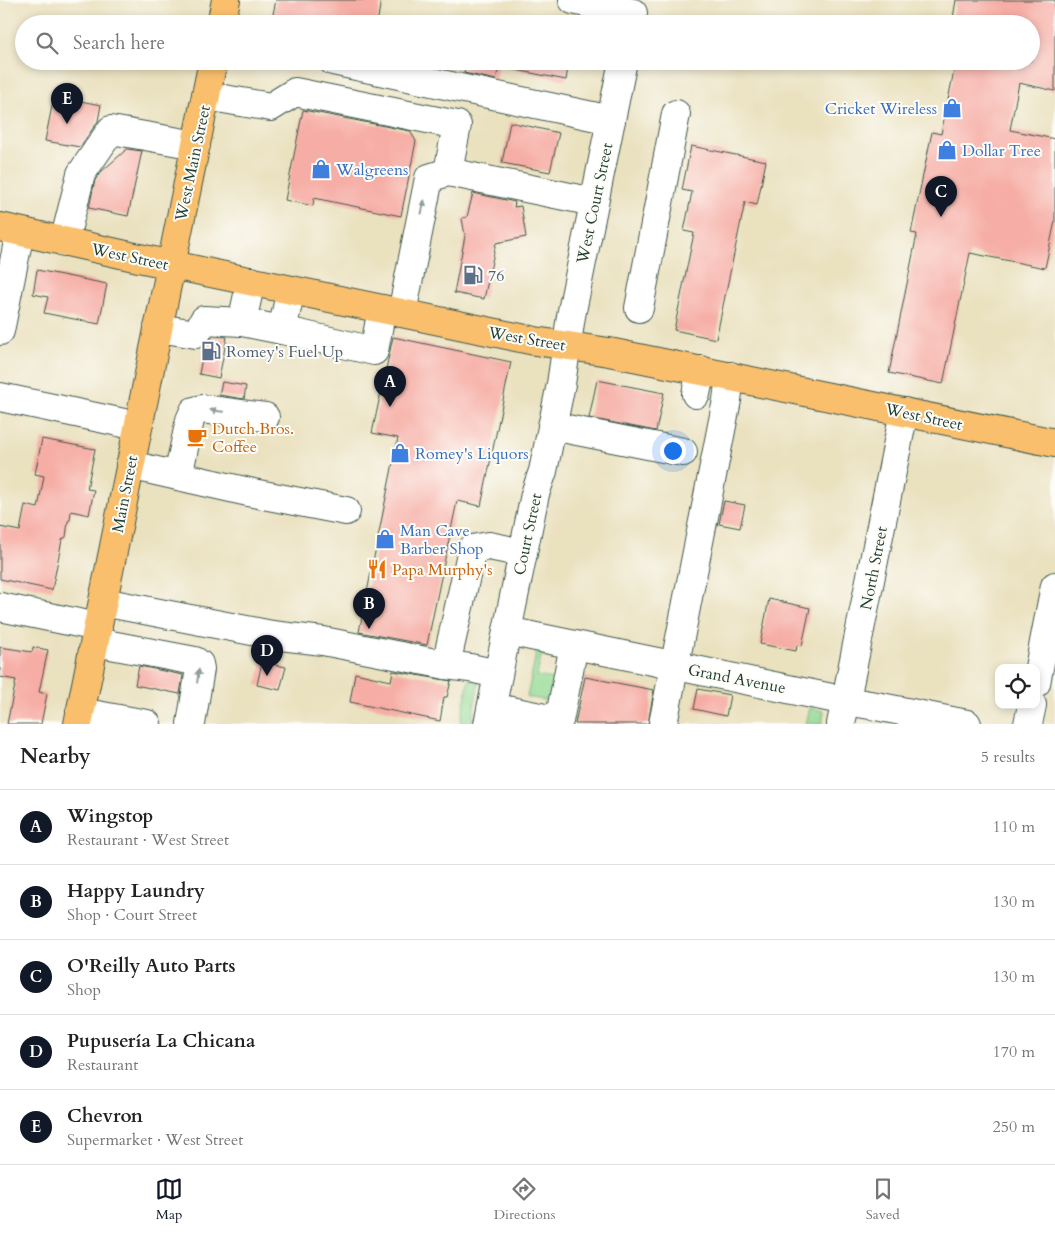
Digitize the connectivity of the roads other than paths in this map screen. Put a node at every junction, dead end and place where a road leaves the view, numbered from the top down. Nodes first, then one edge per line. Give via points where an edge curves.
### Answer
1 (226, 0) edge
2 (582, 1) edge
3 (633, 12) edge
4 (223, 15) edge
5 (211, 70) edge
6 (375, 70) edge
7 (621, 70) edge
8 (206, 96) junction
9 (676, 114) dead end
10 (611, 120) junction
11 (196, 145) junction
12 (448, 172) junction
13 (594, 202) junction
14 (10, 229) edge
15 (64, 242) junction
16 (171, 264) junction
17 (251, 281) junction
18 (291, 290) junction
19 (639, 308) dead end
20 (392, 311) junction
21 (242, 322) junction
22 (158, 328) junction
23 (282, 330) junction
24 (0, 331) edge
25 (567, 345) junction
26 (730, 376) junction
27 (0, 397) edge
28 (904, 412) junction
29 (265, 417) dead end
30 (138, 426) junction
31 (552, 426) junction
32 (1055, 442) edge
33 (684, 452) dead end
34 (130, 465) junction
35 (178, 476) junction
36 (346, 511) dead end
37 (523, 553) junction
38 (1055, 586) edge
39 (0, 607) edge
40 (98, 624) junction
41 (507, 631) junction
42 (574, 645) junction
43 (1040, 664) edge
44 (446, 665) junction
45 (674, 666) junction
46 (498, 674) junction
47 (1031, 709) edge
48 (844, 712) edge
49 (490, 716) edge
50 (79, 718) edge
51 (565, 722) edge
52 (148, 724) edge
53 (191, 724) edge
54 (663, 724) edge
55 (967, 724) edge
56 (1028, 724) edge

1 - 4 main road
2 - 3 street
5 - 8 main road, West Main Street
6 - 10 street
7 - 10 street, West Court Street
8 - 11 main road, West Main Street
8 - 12 street via 272,107 295,92 458,126
9 - 19 street
10 - 13 street, West Court Street
11 - 15 street via 111,130 81,174
11 - 16 main road, West Main Street
12 - 13 street
20 -> 12 street via 413,254 429,178
13 - 25 street, West Court Street
14 - 15 main road, West Street
14 - 24 street
15 - 16 main road, West Street
16 - 17 main road, West Street
16 - 22 main road, Main Street
17 - 18 main road, West Street
17 - 21 street
18 - 20 main road, West Street
18 - 23 street
20 - 23 street via 374,351
20 - 25 main road, West Street
21 - 22 street via 204,320 196,334
21 - 23 street
22 - 30 main road, Main Street
25 - 26 main road, West Street via 598,350 698,382
25 - 31 street, Court Street
26 - 28 main road, West Street
26 - 45 street
27 - 30 street
28 - 32 main road, West Street
28 - 48 street, North Street
29 -> 35 street via 202,409 194,411
30 - 34 main road, Main Street
31 - 33 street
31 - 37 street, Court Street
34 - 35 street
34 - 40 main road, Main Street
35 - 36 street
37 - 41 street, Court Street
37 - 44 street via 489,546 472,549
38 - 43 street
39 - 40 street
40 - 44 street via 272,635
40 - 50 main road, Main Street
53 -> 40 street via 199,664
41 - 42 street, Grand Avenue
41 - 46 street, Court Street
42 - 45 street, Grand Avenue
42 - 51 street
44 - 46 street
45 - 48 street, Grand Avenue
45 - 54 street
46 - 49 street, Court Street
47 - 56 street
48 - 55 street, Grand Avenue via 876,706
49 - 51 street
50 - 52 street

